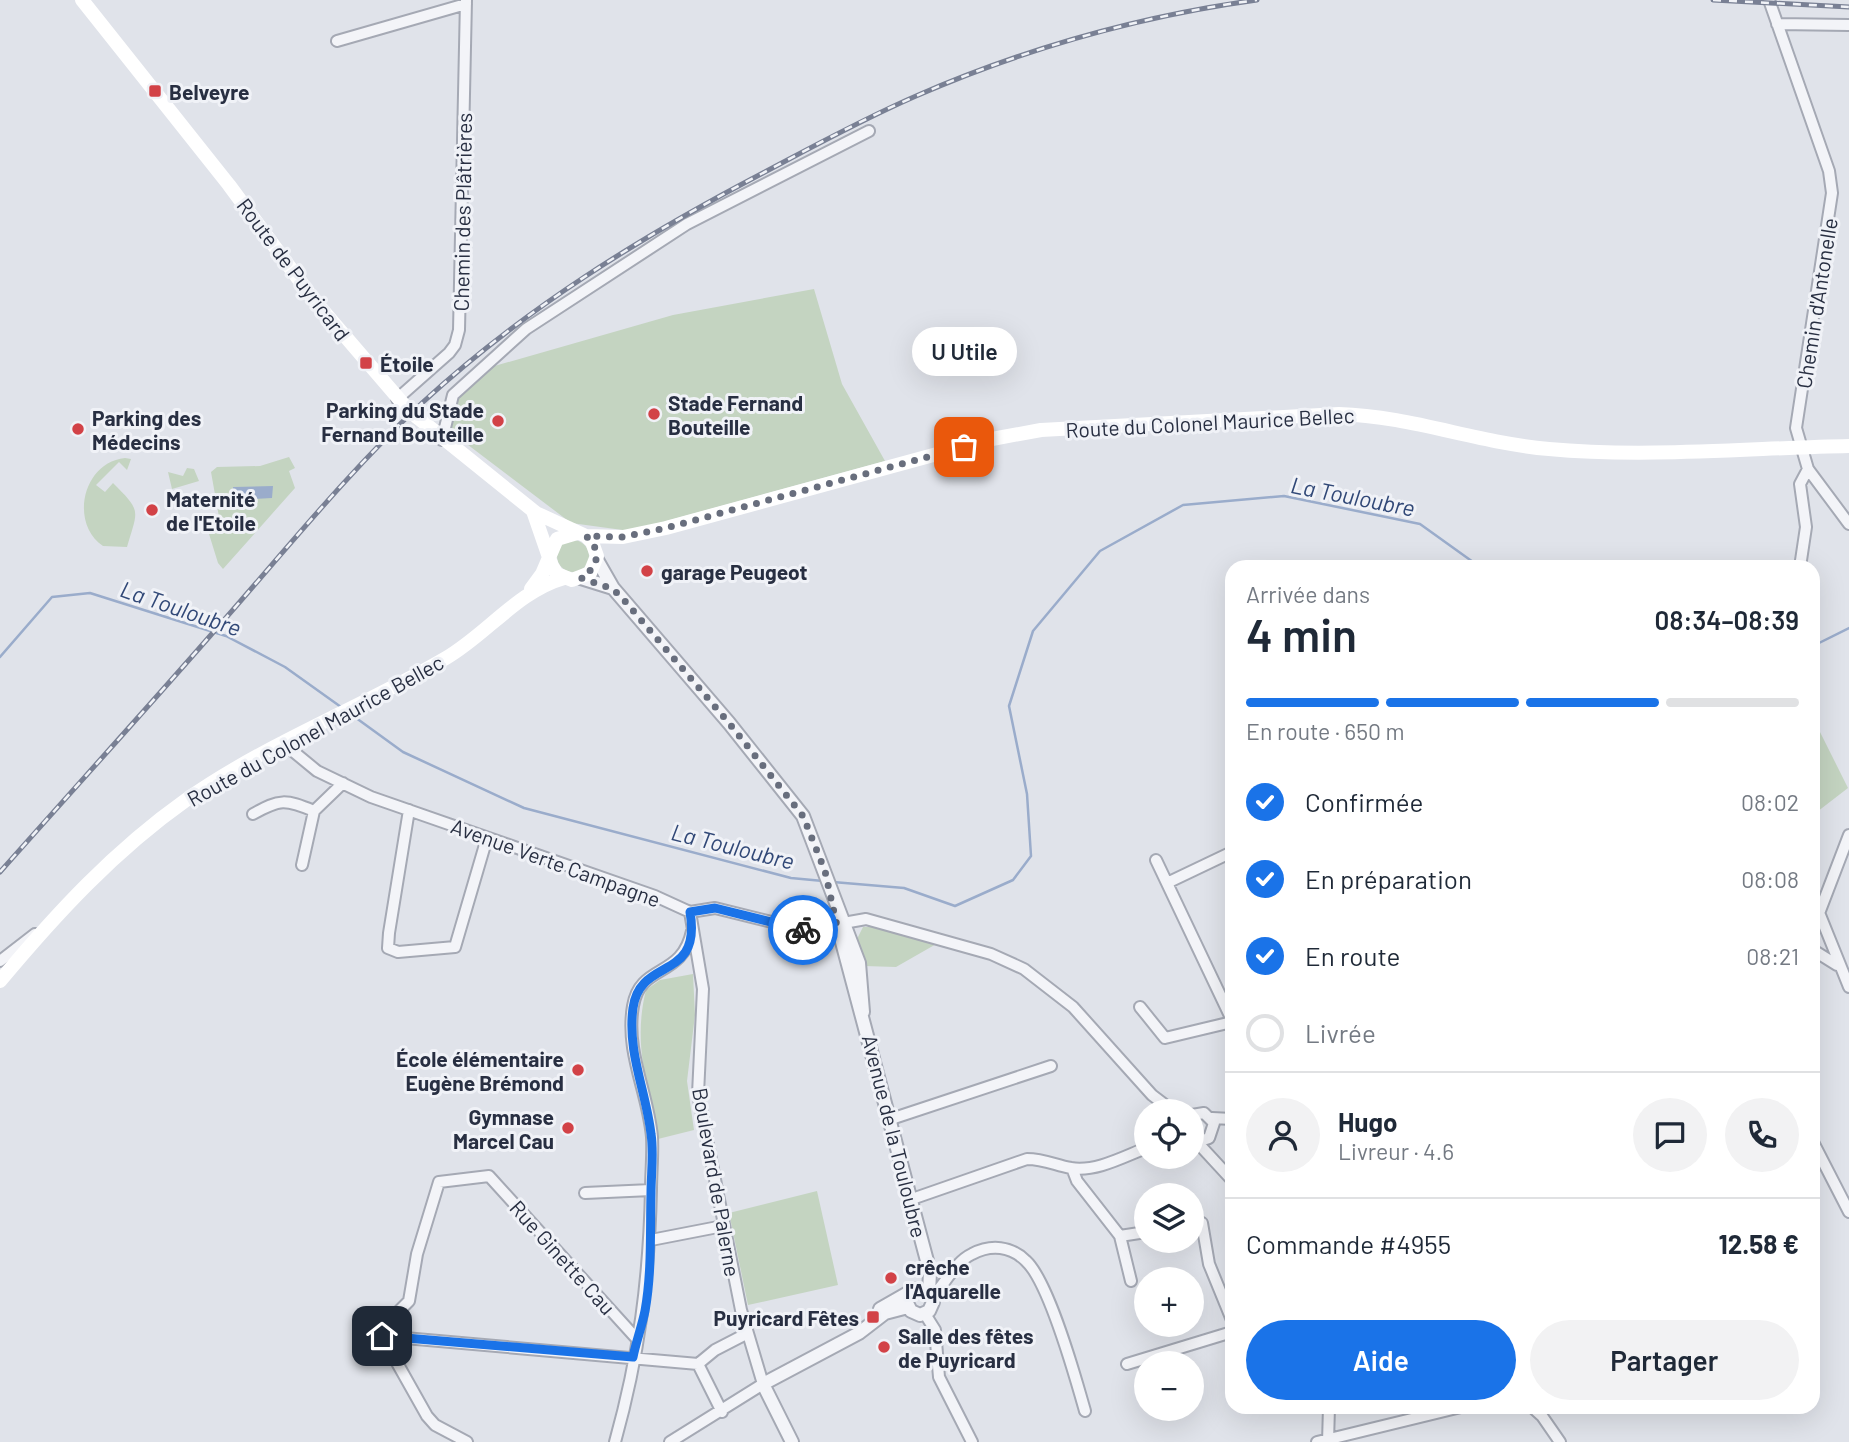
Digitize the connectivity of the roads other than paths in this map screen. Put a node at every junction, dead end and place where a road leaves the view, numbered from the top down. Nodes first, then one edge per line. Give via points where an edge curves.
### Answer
1 (82, 0) edge
2 (1769, 0) edge
3 (466, 2) edge
4 (1777, 24) junction
5 (1849, 25) edge
6 (337, 41) dead end
7 (869, 131) dead end
8 (401, 402) junction
9 (442, 440) junction
10 (1849, 446) edge
11 (1801, 447) junction
12 (1808, 469) junction
13 (535, 512) junction
14 (1849, 524) edge
15 (581, 534) junction
16 (623, 537) junction
17 (550, 553) junction
18 (597, 558) junction
19 (1801, 560) edge
20 (564, 578) junction
21 (581, 578) junction
22 (613, 589) junction
23 (517, 604) junction
24 (283, 743) junction
25 (343, 783) junction
26 (409, 810) junction
27 (314, 811) junction
28 (253, 814) dead end
29 (1849, 835) edge
30 (487, 838) junction
31 (1846, 852) edge
32 (1225, 855) edge
33 (1156, 860) dead end
34 (302, 865) dead end
35 (1167, 883) junction
36 (690, 912) junction
37 (1820, 915) joint
38 (48, 923) junction
39 (840, 925) junction
40 (693, 929) junction
41 (1820, 939) edge
42 (1830, 944) junction
43 (1820, 954) edge
44 (0, 961) edge
45 (1841, 970) junction
46 (0, 981) edge
47 (1849, 987) edge
48 (1225, 1006) edge
49 (1140, 1007) dead end
50 (1225, 1023) edge
51 (1051, 1066) dead end
52 (1157, 1099) edge
53 (1204, 1113) edge
54 (891, 1119) junction
55 (1225, 1122) edge
56 (1212, 1127) junction
57 (1204, 1140) edge
58 (1204, 1150) edge
59 (1134, 1152) edge
60 (1820, 1156) edge
61 (1213, 1160) junction
62 (1072, 1168) junction
63 (1225, 1173) edge
64 (651, 1190) junction
65 (585, 1193) dead end
66 (912, 1199) junction
67 (1849, 1212) edge
68 (723, 1226) junction
69 (1134, 1234) edge
70 (1204, 1235) edge
71 (1120, 1236) junction
72 (651, 1240) junction
73 (1131, 1281) dead end
74 (923, 1292) junction
75 (1225, 1303) edge
76 (908, 1307) junction
77 (925, 1314) junction
78 (868, 1327) junction
79 (746, 1334) junction
80 (1225, 1334) edge
81 (382, 1336) junction
82 (636, 1338) junction
83 (633, 1357) junction
84 (698, 1364) junction
85 (1128, 1364) dead end
86 (763, 1384) junction
87 (1085, 1411) dead end
88 (722, 1412) junction
89 (1328, 1414) edge
90 (1433, 1414) edge
91 (1540, 1414) edge
92 (689, 1437) edge
93 (1324, 1441) edge
94 (467, 1442) edge
95 (615, 1442) edge
96 (670, 1442) edge
97 (792, 1442) edge
98 (972, 1442) edge
99 (1560, 1442) edge

1 - 8 main road, Route de Puyricard via 314,300
2 - 4 street, Chemin d'Antonelle
3 - 6 street
3 - 8 street, Chemin des Plâtrières via 459,330 449,353
4 - 5 street
4 - 11 street, Chemin d'Antonelle via 1829,172 1832,193 1796,428
7 - 9 street via 687,224 526,329 453,395
8 - 9 main road, Route de Puyricard, bridge
9 - 13 main road, Route de Puyricard
10 - 11 main road, Route du Colonel Maurice Bellec
11 - 12 street, Chemin d'Antonelle
11 - 16 main road, Route du Colonel Maurice Bellec via 1550,449 1496,443 1379,417 1339,414 1041,430
12 - 14 street
12 - 19 street via 1800,484 1806,527
13 - 15 main road, Route de Puyricard
13 - 17 main road, Route de Puyricard via 546,529
15 - 16 main road, Route du Colonel Maurice Bellec
15 - 17 main road via 565,534
15 - 18 main road via 592,542
16 - 18 main road, Route du Colonel Maurice Bellec via 603,547
17 - 20 main road via 552,566
17 - 23 main road, Route du Colonel Maurice Bellec via 534,586
18 - 21 main road via 590,573
18 - 22 street, Avenue de la Touloubre
20 - 21 main road
20 - 23 main road, Route du Colonel Maurice Bellec
21 - 22 street
22 - 39 street, Avenue de la Touloubre via 803,816
23 - 24 main road, Route du Colonel Maurice Bellec via 447,658
24 - 25 street, Avenue Verte Campagne via 308,765
24 - 38 main road, Route du Colonel Maurice Bellec via 187,799 97,872
25 - 26 street, Avenue Verte Campagne
25 - 27 street
26 - 30 street, Avenue Verte Campagne
26 - 30 street via 389,933 388,948 398,952 455,947
27 - 28 street via 276,801
27 - 34 street
29 - 31 street
30 - 36 street, Avenue Verte Campagne
31 - 37 street
32 - 35 street
33 - 35 street
35 - 48 street
36 - 39 street, Avenue Verte Campagne via 715,908 804,930
36 - 40 street, Boulevard de Palerne
37 - 42 street
38 - 44 street
38 - 46 main road, Route du Colonel Maurice Bellec
39 - 52 street, Avenue Verte Campagne via 866,919 966,945 1024,969 1080,1013
39 - 54 street, Avenue de la Touloubre via 859,963 863,1012
40 - 64 street via 688,949 672,966 644,981 633,1007 631,1039 652,1138
40 - 68 street, Boulevard de Palerne via 703,989 698,1094
41 - 42 street
42 - 45 street
43 - 45 street
45 - 47 street
49 - 50 street via 1165,1038
51 - 54 street
53 - 56 street
54 - 66 street, Avenue de la Touloubre
55 - 56 street
56 - 57 street
56 - 61 street
58 - 61 street
59 - 62 street via 1091,1168
60 - 67 street
61 - 63 street
62 - 66 street via 1027,1159
62 - 71 street
64 - 65 street
64 - 72 street
66 - 74 street, Avenue de la Touloubre via 930,1272
68 - 72 street
68 - 79 street, Boulevard de Palerne
69 - 71 street
70 - 75 street via 1209,1264
71 - 73 street
72 - 82 street via 644,1314
74 - 76 street via 906,1301
74 - 77 street via 932,1307
74 - 78 street via 881,1308
74 - 87 street via 970,1254 995,1247 1011,1249 1028,1262 1044,1293 1069,1354
76 - 77 street via 915,1314
76 - 78 street via 885,1313
77 - 98 street via 935,1330 939,1377
78 - 86 street
79 - 84 street
79 - 86 street, Boulevard de Palerne
80 - 85 street
81 - 82 street, Rue Ginette Cau via 387,1323 409,1301 417,1254 439,1182 489,1176
81 - 83 street
81 - 94 street via 427,1416
82 - 83 street
83 - 84 street
83 - 95 street via 634,1373
84 - 88 street
86 - 88 street
86 - 97 street, Boulevard de Palerne
88 - 92 street
89 - 93 street
90 - 93 street
91 - 99 street
92 - 96 street

